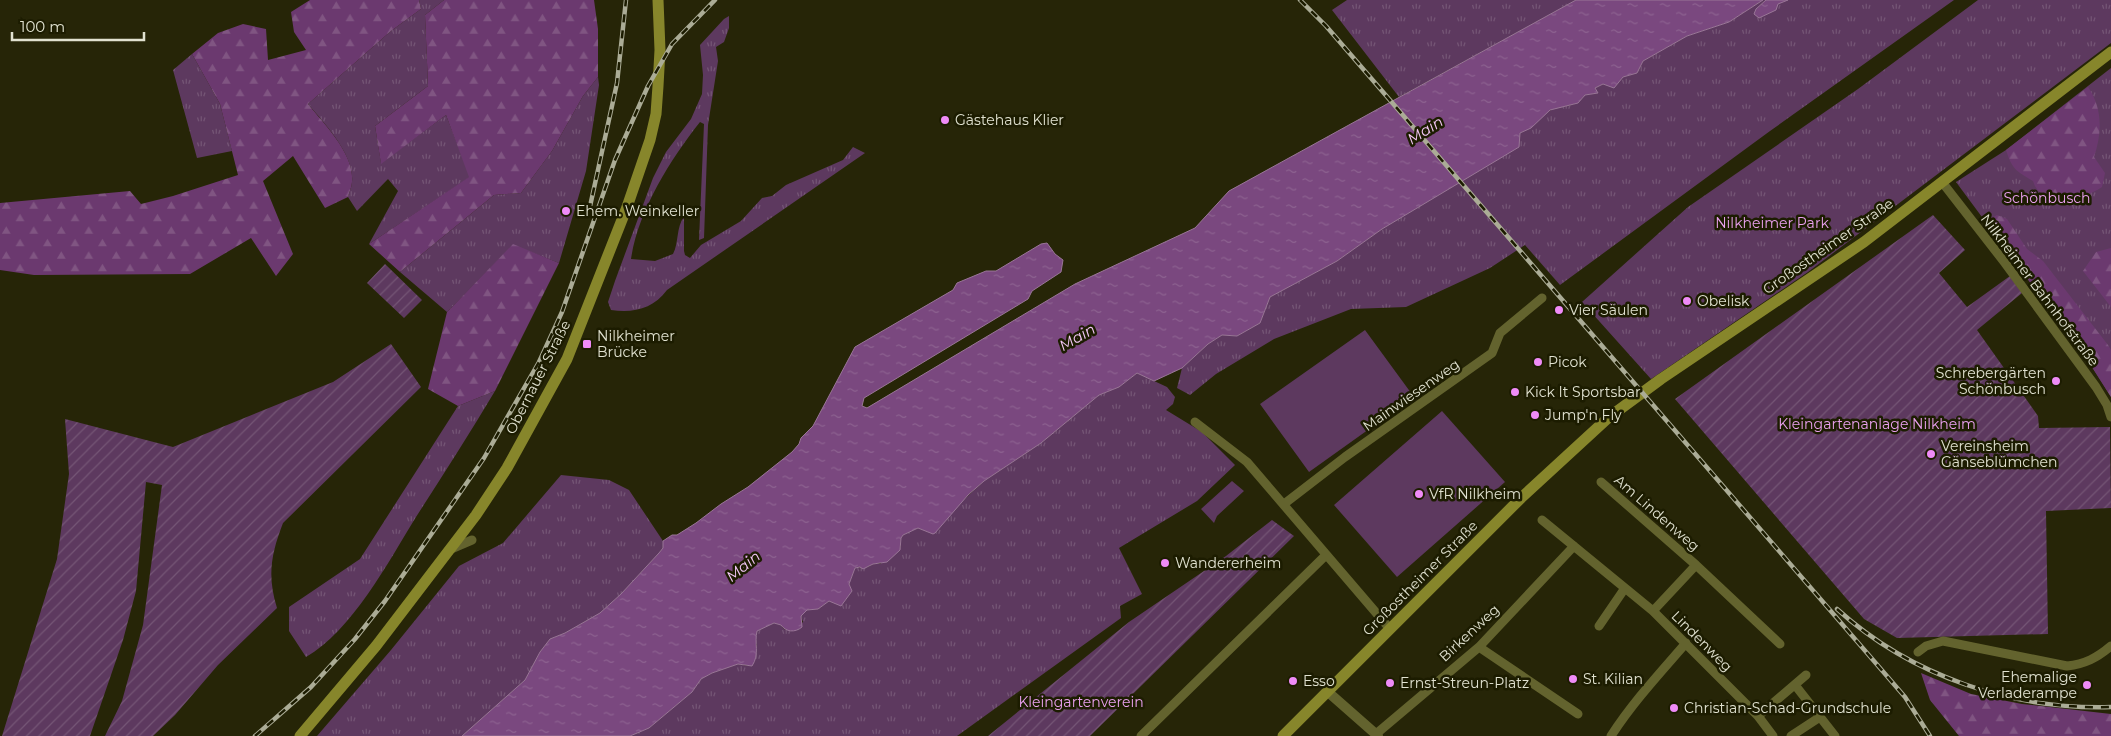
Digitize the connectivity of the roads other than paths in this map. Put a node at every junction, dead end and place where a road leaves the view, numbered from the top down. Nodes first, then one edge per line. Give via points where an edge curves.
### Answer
1 (658, 0) edge
2 (2111, 52) edge
3 (1942, 182) junction
4 (1542, 298) dead end
5 (2111, 417) edge
6 (1195, 422) dead end
7 (1601, 482) dead end
8 (1284, 504) junction
9 (1542, 520) dead end
10 (472, 540) dead end
11 (1574, 546) junction
12 (451, 549) junction
13 (1326, 554) junction
14 (1696, 564) junction
15 (1625, 588) junction
16 (1653, 611) junction
17 (1599, 626) dead end
18 (1390, 629) junction
19 (1686, 643) junction
20 (1780, 644) dead end
21 (2111, 646) edge
22 (1478, 647) junction
23 (1918, 652) dead end
24 (1806, 675) dead end
25 (1795, 685) junction
26 (1328, 692) junction
27 (1578, 714) dead end
28 (1758, 716) junction
29 (1820, 717) junction
30 (1377, 735) edge
31 (300, 736) edge
32 (1141, 736) edge
33 (1283, 736) edge
34 (1611, 736) edge
35 (1773, 736) edge
36 (1791, 736) edge
37 (1835, 736) edge

1 - 12 main road, Obernauer Straße via 660,50 656,114 627,207 567,359 507,468
2 - 3 main road, Großostheimer Straße
3 - 5 street, Nilkheimer Bahnhofstraße via 2096,388
3 - 18 main road, Großostheimer Straße via 1864,242 1608,418 1521,498
4 - 8 street, Mainwiesenweg via 1500,333 1492,353
6 - 8 street via 1247,462
7 - 14 street, Am Lindenweg
8 - 13 street
9 - 11 street, Lindenweg
10 - 12 street, Obernauer Straße
11 - 15 street, Lindenweg
11 - 22 street, Birkenweg
12 - 31 main road, Obernauer Straße via 376,646
13 - 18 street
13 - 32 street
14 - 16 street, Am Lindenweg
14 - 20 street, Am Lindenweg
15 - 16 street, Lindenweg
15 - 17 street
16 - 19 street, Lindenweg
18 - 26 main road, Großostheimer Straße
19 - 28 street, Lindenweg
19 - 34 street via 1638,698
21 - 23 street via 2096,658 2067,666 1943,641
22 - 27 street
22 - 30 street, Birkenweg
24 - 25 street
25 - 28 street
25 - 29 street
26 - 30 street
26 - 33 main road, Großostheimer Straße
28 - 35 street, Lindenweg
29 - 36 street
29 - 37 street

